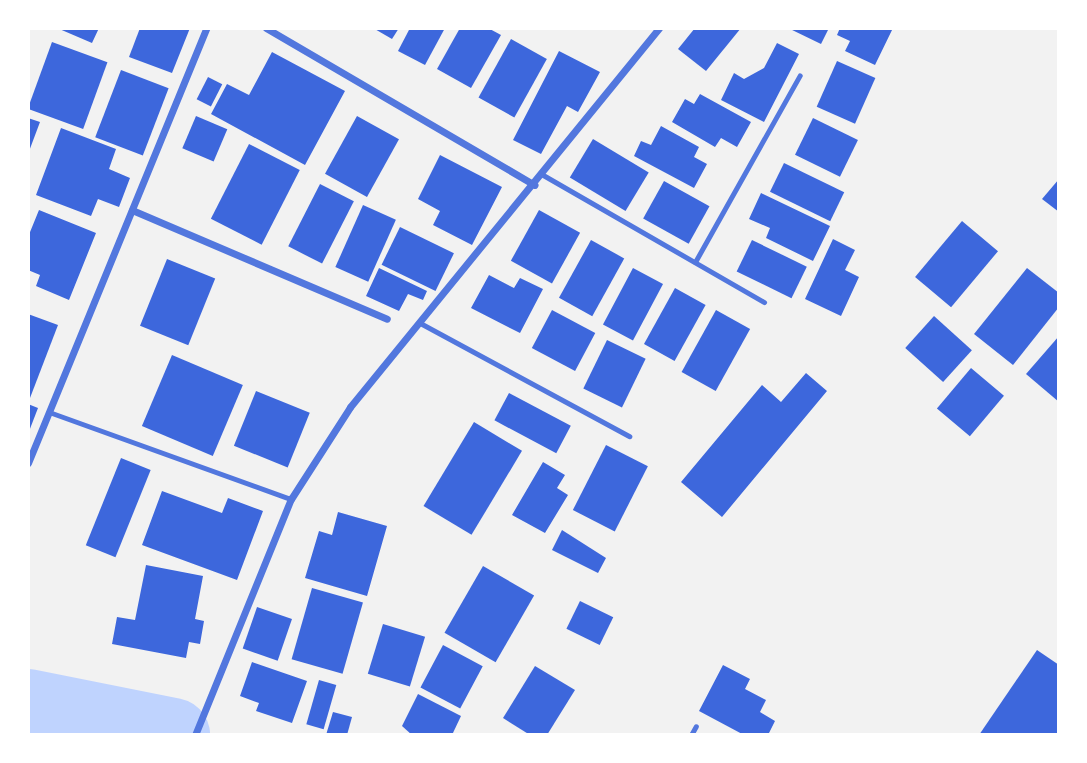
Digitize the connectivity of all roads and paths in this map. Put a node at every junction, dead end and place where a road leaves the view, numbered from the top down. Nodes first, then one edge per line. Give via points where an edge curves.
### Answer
1 (206, 28) edge
2 (266, 28) edge
3 (659, 28) edge
4 (800, 75) dead end
5 (543, 175) junction
6 (535, 185) junction
7 (132, 210) junction
8 (695, 262) junction
9 (764, 302) dead end
10 (387, 319) dead end
11 (420, 323) junction
12 (49, 412) junction
13 (628, 436) dead end
14 (28, 463) edge
15 (291, 499) junction
16 (696, 726) dead end
17 (195, 735) edge
18 (691, 735) edge

1 - 7 street
2 - 6 street
3 - 5 street
4 - 8 lane
5 - 6 street
5 - 8 lane
6 - 11 street
7 - 10 street
7 - 12 street
8 - 9 lane
11 - 13 lane
11 - 15 street via 350,407
12 - 14 street
12 - 15 lane
15 - 17 street
16 - 18 lane

